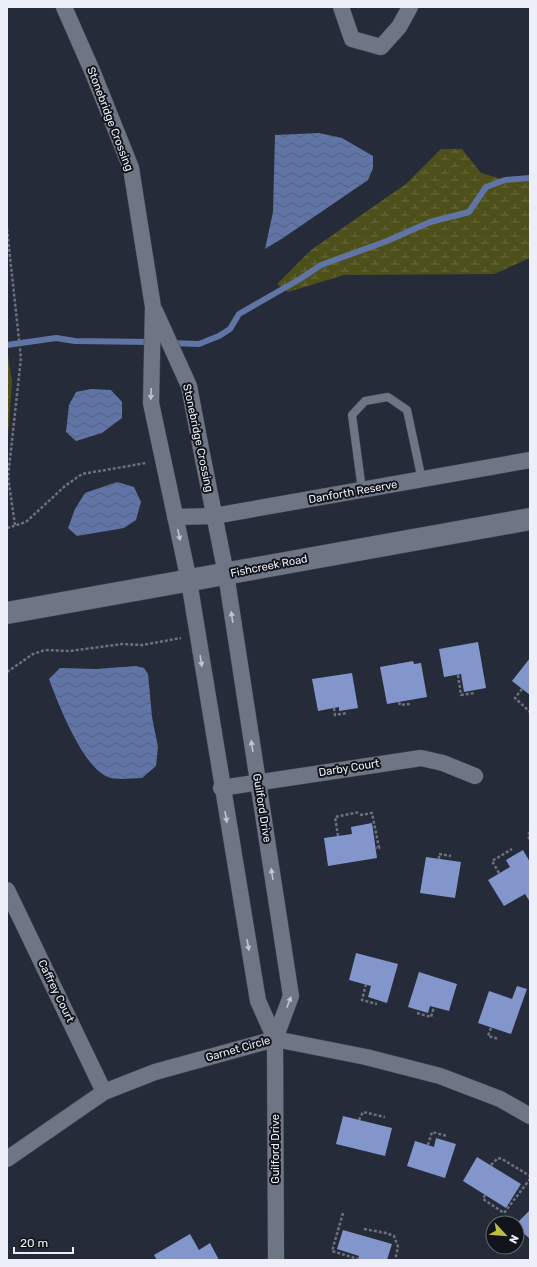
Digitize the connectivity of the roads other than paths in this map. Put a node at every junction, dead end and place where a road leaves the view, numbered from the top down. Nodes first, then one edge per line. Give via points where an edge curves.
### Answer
1 (64, 7) edge
2 (341, 7) edge
3 (410, 7) edge
4 (158, 329) junction
5 (530, 460) edge
6 (422, 480) junction
7 (362, 490) junction
8 (214, 516) junction
9 (175, 517) junction
10 (530, 519) edge
11 (226, 574) junction
12 (189, 581) junction
13 (7, 613) edge
14 (475, 776) dead end
15 (258, 783) junction
16 (221, 788) junction
17 (7, 890) edge
18 (275, 1039) junction
19 (104, 1092) junction
20 (530, 1116) edge
21 (7, 1159) edge
22 (276, 1260) edge

1 - 4 street, Stonebridge Crossing via 131,168
2 - 3 street via 352,39 380,47 399,27
4 - 8 street, Stonebridge Crossing via 175,356 188,386
4 -> 9 street, Stonebridge Crossing via 152,355 151,404
5 - 6 street, Danforth Reserve
6 - 7 street, Danforth Reserve
6 - 7 lane via 407,410 388,397 365,401 352,416
7 - 8 street, Danforth Reserve
8 - 9 street, Danforth Reserve
8 - 11 street, Stonebridge Crossing
9 -> 12 street, Stonebridge Crossing
10 - 11 main road, Fishcreek Road
11 - 12 main road, Fishcreek Road
15 -> 11 street, Guilford Drive
12 - 13 main road, Fishcreek Road
12 -> 16 street, Guilford Drive
14 - 15 street, Darby Court via 443,763 421,758
15 - 16 street, Darby Court
18 -> 15 street, Guilford Drive via 291,996
16 -> 18 street, Guilford Drive via 258,1001
17 - 19 street, Caffrey Court
18 - 19 street, Garnet Circle via 155,1072
18 - 20 street, Garnet Circle via 366,1057 440,1076 500,1099
18 - 22 street, Guilford Drive
19 - 21 street, Garnet Circle

